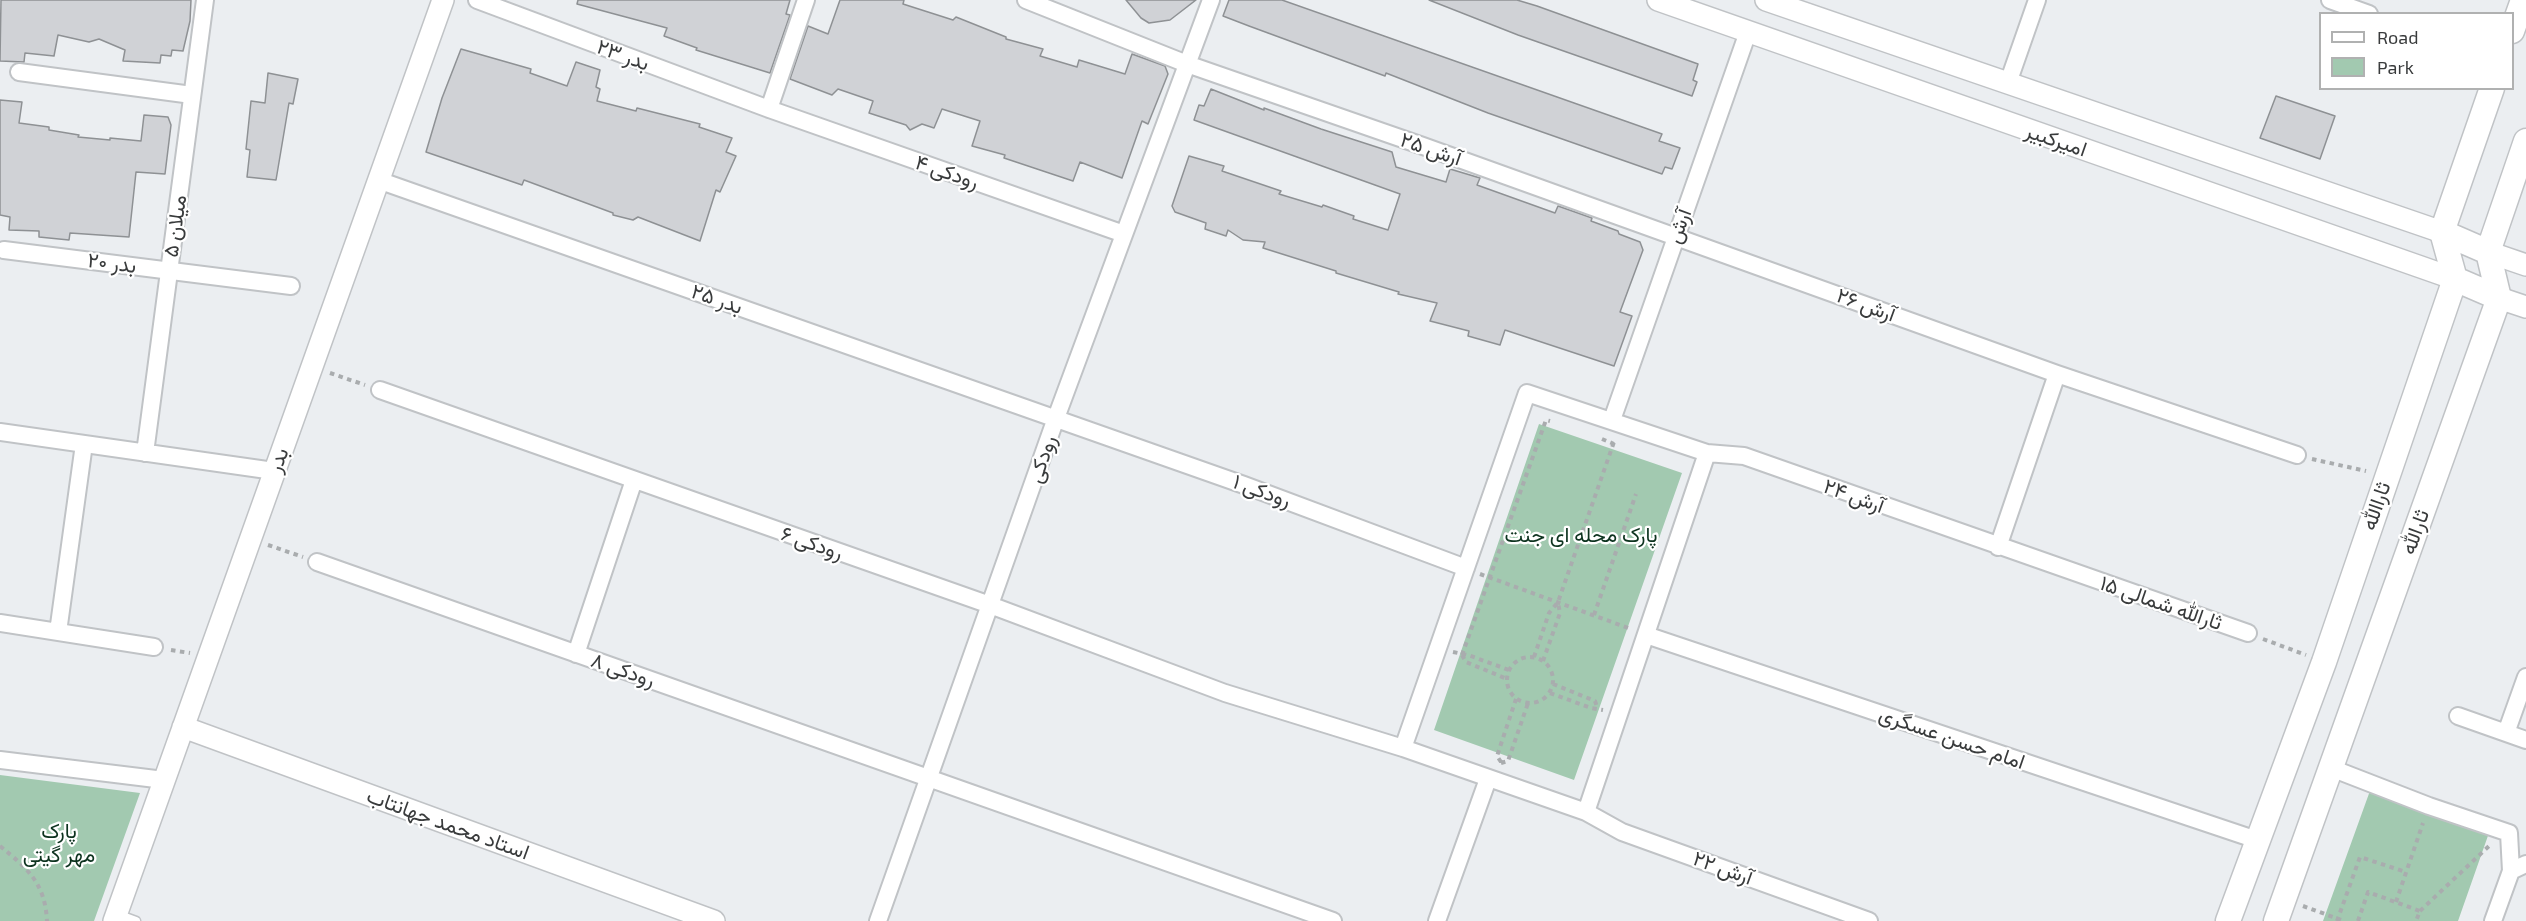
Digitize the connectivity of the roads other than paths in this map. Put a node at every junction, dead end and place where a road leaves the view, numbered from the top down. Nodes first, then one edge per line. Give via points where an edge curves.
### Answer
1 (205, 0) edge
2 (443, 0) edge
3 (477, 0) edge
4 (806, 0) edge
5 (1026, 0) edge
6 (1211, 0) edge
7 (1658, 0) edge
8 (1766, 0) edge
9 (2037, 0) edge
10 (2330, 0) edge
11 (2523, 0) edge
12 (2363, 12) edge
13 (2514, 25) edge
14 (1748, 32) junction
15 (1187, 64) junction
16 (19, 72) dead end
17 (2008, 83) junction
18 (2491, 90) edge
19 (192, 95) junction
20 (769, 109) junction
21 (2526, 141) edge
22 (378, 180) junction
23 (2442, 232) junction
24 (1124, 234) junction
25 (1675, 236) junction
26 (4, 250) dead end
27 (2488, 252) junction
28 (2526, 265) edge
29 (169, 270) junction
30 (2455, 279) junction
31 (291, 286) dead end
32 (2499, 298) junction
33 (2526, 307) edge
34 (2057, 374) junction
35 (380, 390) road end
36 (1056, 418) junction
37 (1616, 422) junction
38 (0, 432) edge
39 (84, 444) junction
40 (145, 453) junction
41 (1707, 453) junction
42 (2297, 455) road end
43 (274, 471) junction
44 (634, 480) junction
45 (1998, 547) junction
46 (317, 562) road end
47 (1466, 568) junction
48 (990, 605) junction
49 (0, 623) edge
50 (58, 632) junction
51 (2248, 633) road end
52 (1646, 635) junction
53 (154, 647) road end
54 (576, 654) junction
55 (2526, 677) edge
56 (1225, 693) joint
57 (2458, 716) dead end
58 (183, 727) junction
59 (2506, 733) junction
60 (2526, 741) edge
61 (1403, 748) junction
62 (0, 760) edge
63 (2331, 768) junction
64 (929, 778) junction
65 (1488, 778) junction
66 (164, 780) junction
67 (1586, 812) junction
68 (2257, 840) junction
69 (2519, 868) edge
70 (2280, 910) edge
71 (122, 919) edge
72 (1864, 920) edge
73 (714, 921) edge
74 (878, 921) edge
75 (1333, 921) edge
76 (1437, 921) edge
77 (2228, 921) edge
78 (2493, 921) edge

1 - 19 street, میلان ۵
2 - 22 street, بدر
3 - 20 street, بدر ۲۳
4 - 20 street
5 - 15 street, آرش ۲۵
6 - 15 street, رودکی
7 - 14 street, امیرکبیر
8 - 17 street, امیرکبیر
9 - 17 street
10 - 12 street
11 - 13 main road
14 - 25 street, آرش
14 - 30 street, امیرکبیر
15 - 24 street, رودکی
15 - 25 street, آرش ۲۵
16 - 19 street
17 - 23 street, امیرکبیر
18 - 23 main road
19 - 29 street, میلان ۵
20 - 24 street, رودکی ۴
21 - 27 main road
22 - 36 street, بدر ۲۵
22 - 43 street, بدر
23 - 27 main road
23 - 30 main road
24 - 36 street, رودکی
25 - 34 street, آرش ۲۶
25 - 37 street, آرش
26 - 29 street, بدر ۲۰
27 - 28 street
27 - 32 main road
29 - 31 street, بدر ۲۰
29 - 40 street, میلان ۵
30 - 32 main road
30 - 68 main road, ثاراالله via 2324,662
32 - 33 street
32 - 63 main road, ثارالله
34 - 42 street, آرش ۲۶
34 - 45 street
35 - 44 street, رودکی ۶
36 - 47 street, رودکی ۱
36 - 48 street, رودکی
37 - 41 street, آرش ۲۴
37 - 47 street, آرش ۲۴ via 1527,393
38 - 39 street
39 - 40 street
39 - 50 street
40 - 43 street
41 - 45 street, آرش ۲۴ via 1744,456
41 - 52 street
43 - 58 street, بدر
44 - 48 street, رودکی ۶
44 - 54 street
45 - 51 street, ثارالله شمالی ۱۵
46 - 54 street, رودکی ۸
47 - 61 street
48 - 56 street, رودکی ۶
48 - 64 street, رودکی
49 - 50 street
50 - 53 street
52 - 67 street
52 - 68 street, امام حسن عسگری
54 - 64 street, رودکی ۸
55 - 59 street
56 - 61 street, آرش ۲۲
57 - 59 street
58 - 66 street, بدر
58 - 73 street, استاد محمد جهانتاب
59 - 60 street
61 - 65 street, آرش ۲۲
62 - 66 street
63 - 69 street via 2508,833
63 - 70 main road, ثارالله
64 - 74 street, رودکی
64 - 75 street, رودکی ۸
65 - 67 street, آرش ۲۲
65 - 76 street
66 - 71 street, بدر
67 - 72 street, آرش ۲۲ via 1622,832
68 - 77 main road, ثاراالله
69 - 78 street

